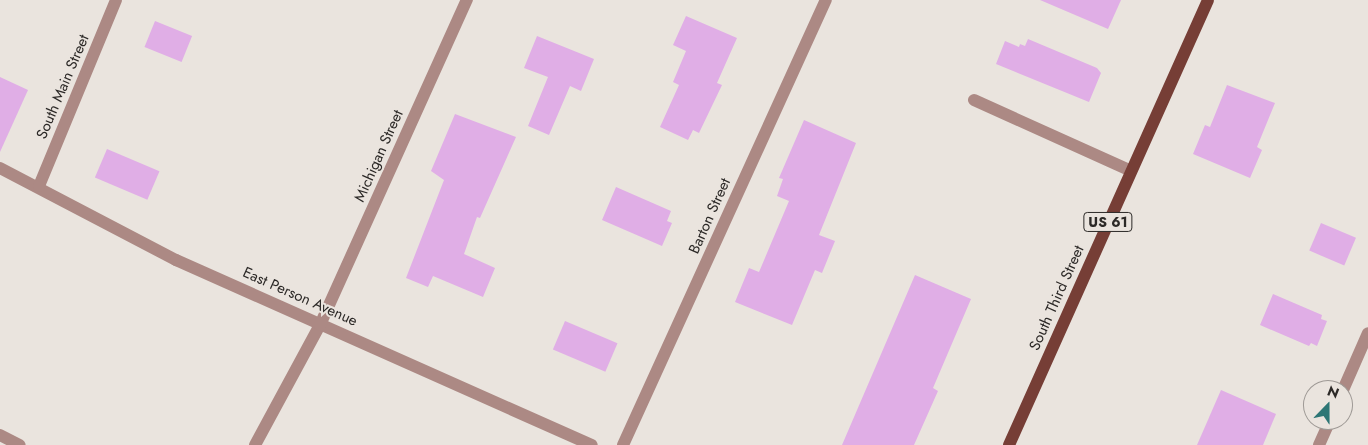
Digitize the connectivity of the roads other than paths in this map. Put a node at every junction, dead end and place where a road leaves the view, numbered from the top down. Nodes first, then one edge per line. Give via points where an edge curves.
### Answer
1 (116, 0) edge
2 (467, 0) edge
3 (826, 0) edge
4 (1208, 0) edge
5 (974, 100) dead end
6 (0, 168) edge
7 (1131, 172) junction
8 (39, 186) junction
9 (320, 325) junction
10 (1368, 333) edge
11 (1347, 380) edge
12 (1326, 430) edge
13 (0, 435) edge
14 (20, 445) edge
15 (255, 445) edge
16 (592, 445) edge
17 (623, 445) edge
18 (1008, 445) edge
19 (1319, 445) edge

1 - 8 street, South Main Street
2 - 9 street, Michigan Street
3 - 17 street, Barton Street
4 - 7 main road, South Third Street / US 61
5 - 7 street
6 - 8 street, East Person Avenue
7 - 18 main road, South Third Street / US 61
8 - 9 street, East Person Avenue via 176,260
9 - 15 street, Michigan Street
9 - 16 street, East Person Avenue
10 - 11 street
12 - 19 street
13 - 14 street

